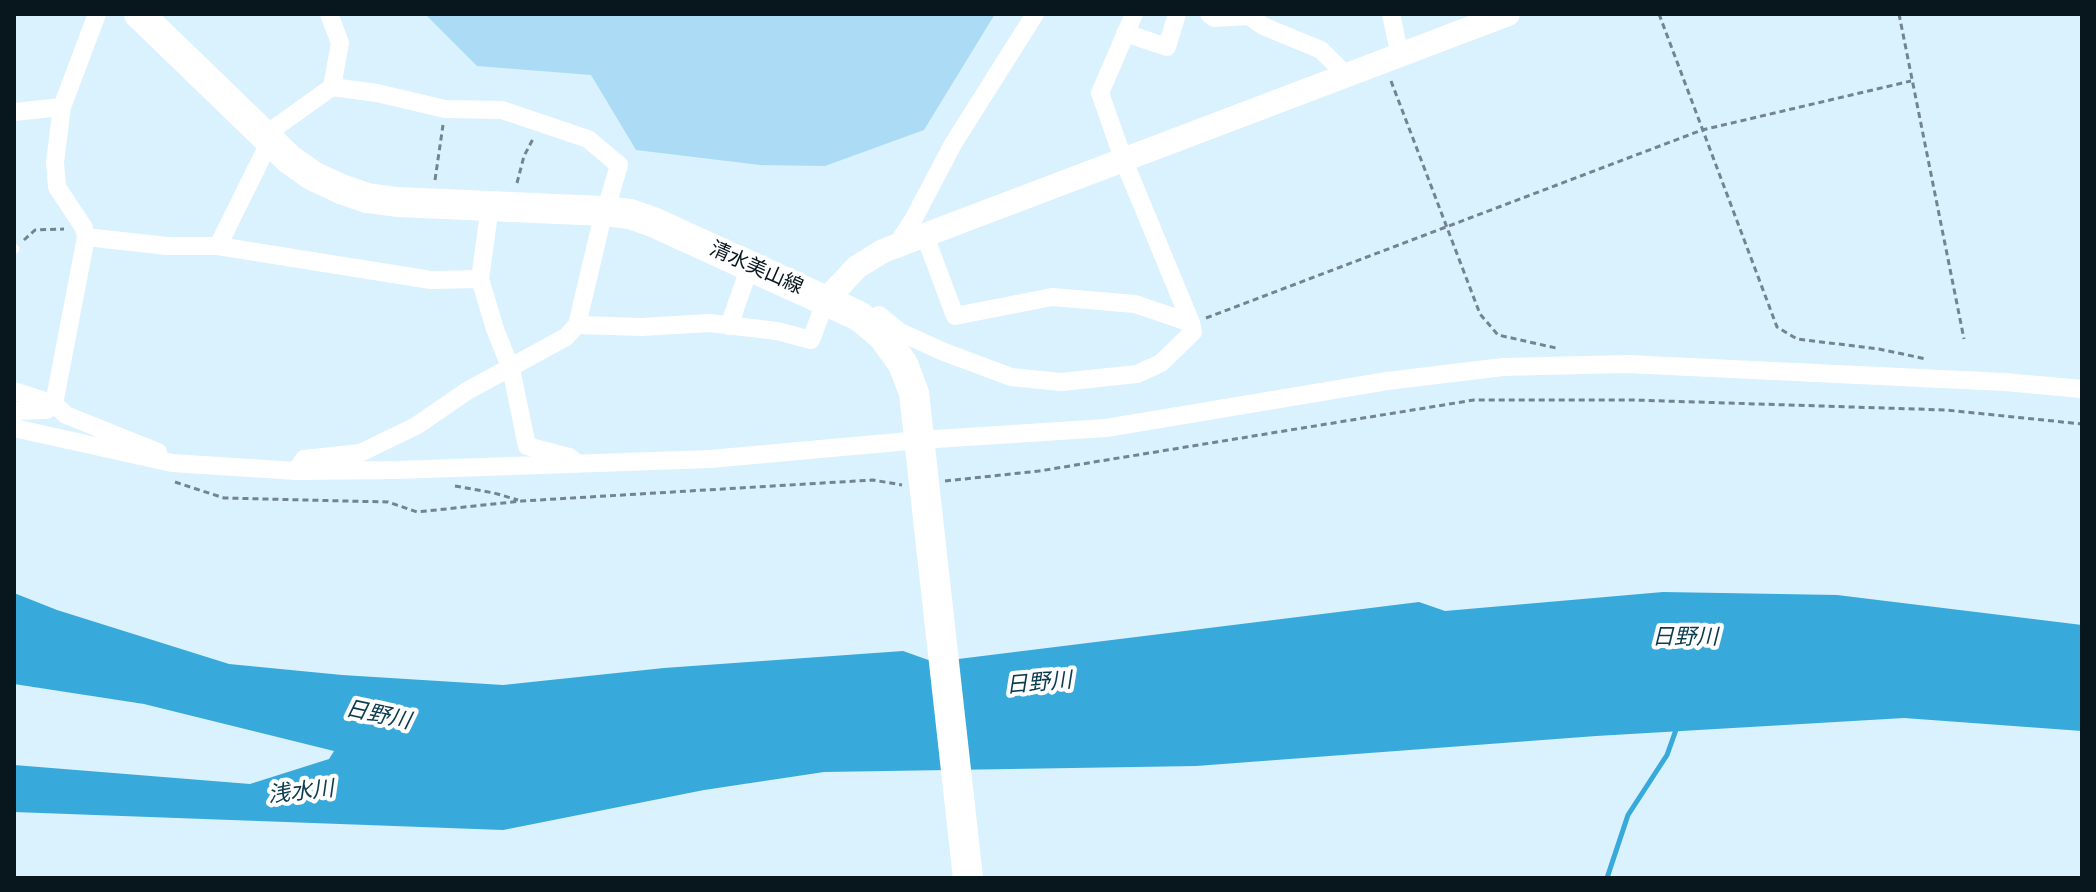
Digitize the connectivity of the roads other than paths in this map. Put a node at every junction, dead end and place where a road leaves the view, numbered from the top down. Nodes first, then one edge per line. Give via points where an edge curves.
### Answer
1 (97, 14) edge
2 (139, 14) edge
3 (329, 14) edge
4 (1035, 14) edge
5 (1134, 14) edge
6 (1177, 14) edge
7 (1209, 14) edge
8 (1391, 14) edge
9 (1508, 14) edge
10 (1125, 33) junction
11 (1392, 59) junction
12 (1348, 77) junction
13 (332, 87) junction
14 (62, 107) junction
15 (14, 112) edge
16 (268, 138) junction
17 (1124, 161) junction
18 (490, 206) junction
19 (606, 208) junction
20 (85, 232) junction
21 (925, 236) junction
22 (218, 246) junction
23 (895, 247) junction
24 (750, 266) junction
25 (480, 279) junction
26 (826, 300) junction
27 (1191, 323) junction
28 (577, 325) junction
29 (729, 326) junction
30 (511, 369) junction
31 (2082, 389) edge
32 (14, 391) edge
33 (54, 404) junction
34 (14, 411) edge
35 (14, 428) edge
36 (925, 459) junction
37 (581, 466) junction
38 (168, 471) junction
39 (297, 471) junction
40 (968, 878) edge

1 - 14 street
2 - 16 main road, 清水美山線
3 - 13 street via 340,43
4 - 23 street
5 - 10 street
6 - 10 street via 1167,47
7 - 12 street via 1249,16 1321,50
8 - 11 street
9 - 11 street
10 - 17 street via 1100,93
11 - 12 street
12 - 17 street
13 - 16 street
13 - 19 street via 445,109 502,110 588,139 619,165
14 - 15 street
14 - 20 street via 57,187
16 - 18 main road, 清水美山線 via 313,176 367,198
16 - 22 street
17 - 21 street
17 - 27 street
18 - 19 main road, 清水美山線
18 - 25 street
19 - 24 main road, 清水美山線 via 653,222
19 - 28 street
20 - 22 street via 167,246
20 - 33 street
21 - 23 street
21 - 27 street via 955,316 1052,297 1135,304
22 - 25 street via 431,280
23 - 26 street via 857,267
24 - 26 main road, 清水美山線
24 - 29 street
25 - 30 street
26 - 27 street via 851,298 900,332 1011,377 1061,382 1137,374 1161,363 1183,343 1193,332
26 - 29 street via 811,340
26 - 36 main road, 清水美山線 via 859,316 883,336 903,364 914,393
28 - 29 street
28 - 30 street
30 - 37 street via 527,446 569,457
30 - 39 street via 388,440 360,453 304,459
31 - 36 street via 1627,364 1503,367 1387,381
32 - 33 street
33 - 34 street via 47,410
33 - 38 street via 66,415 165,455
35 - 38 street
36 - 37 street via 710,459
36 - 40 main road, 清水美山線
37 - 39 street
38 - 39 street

